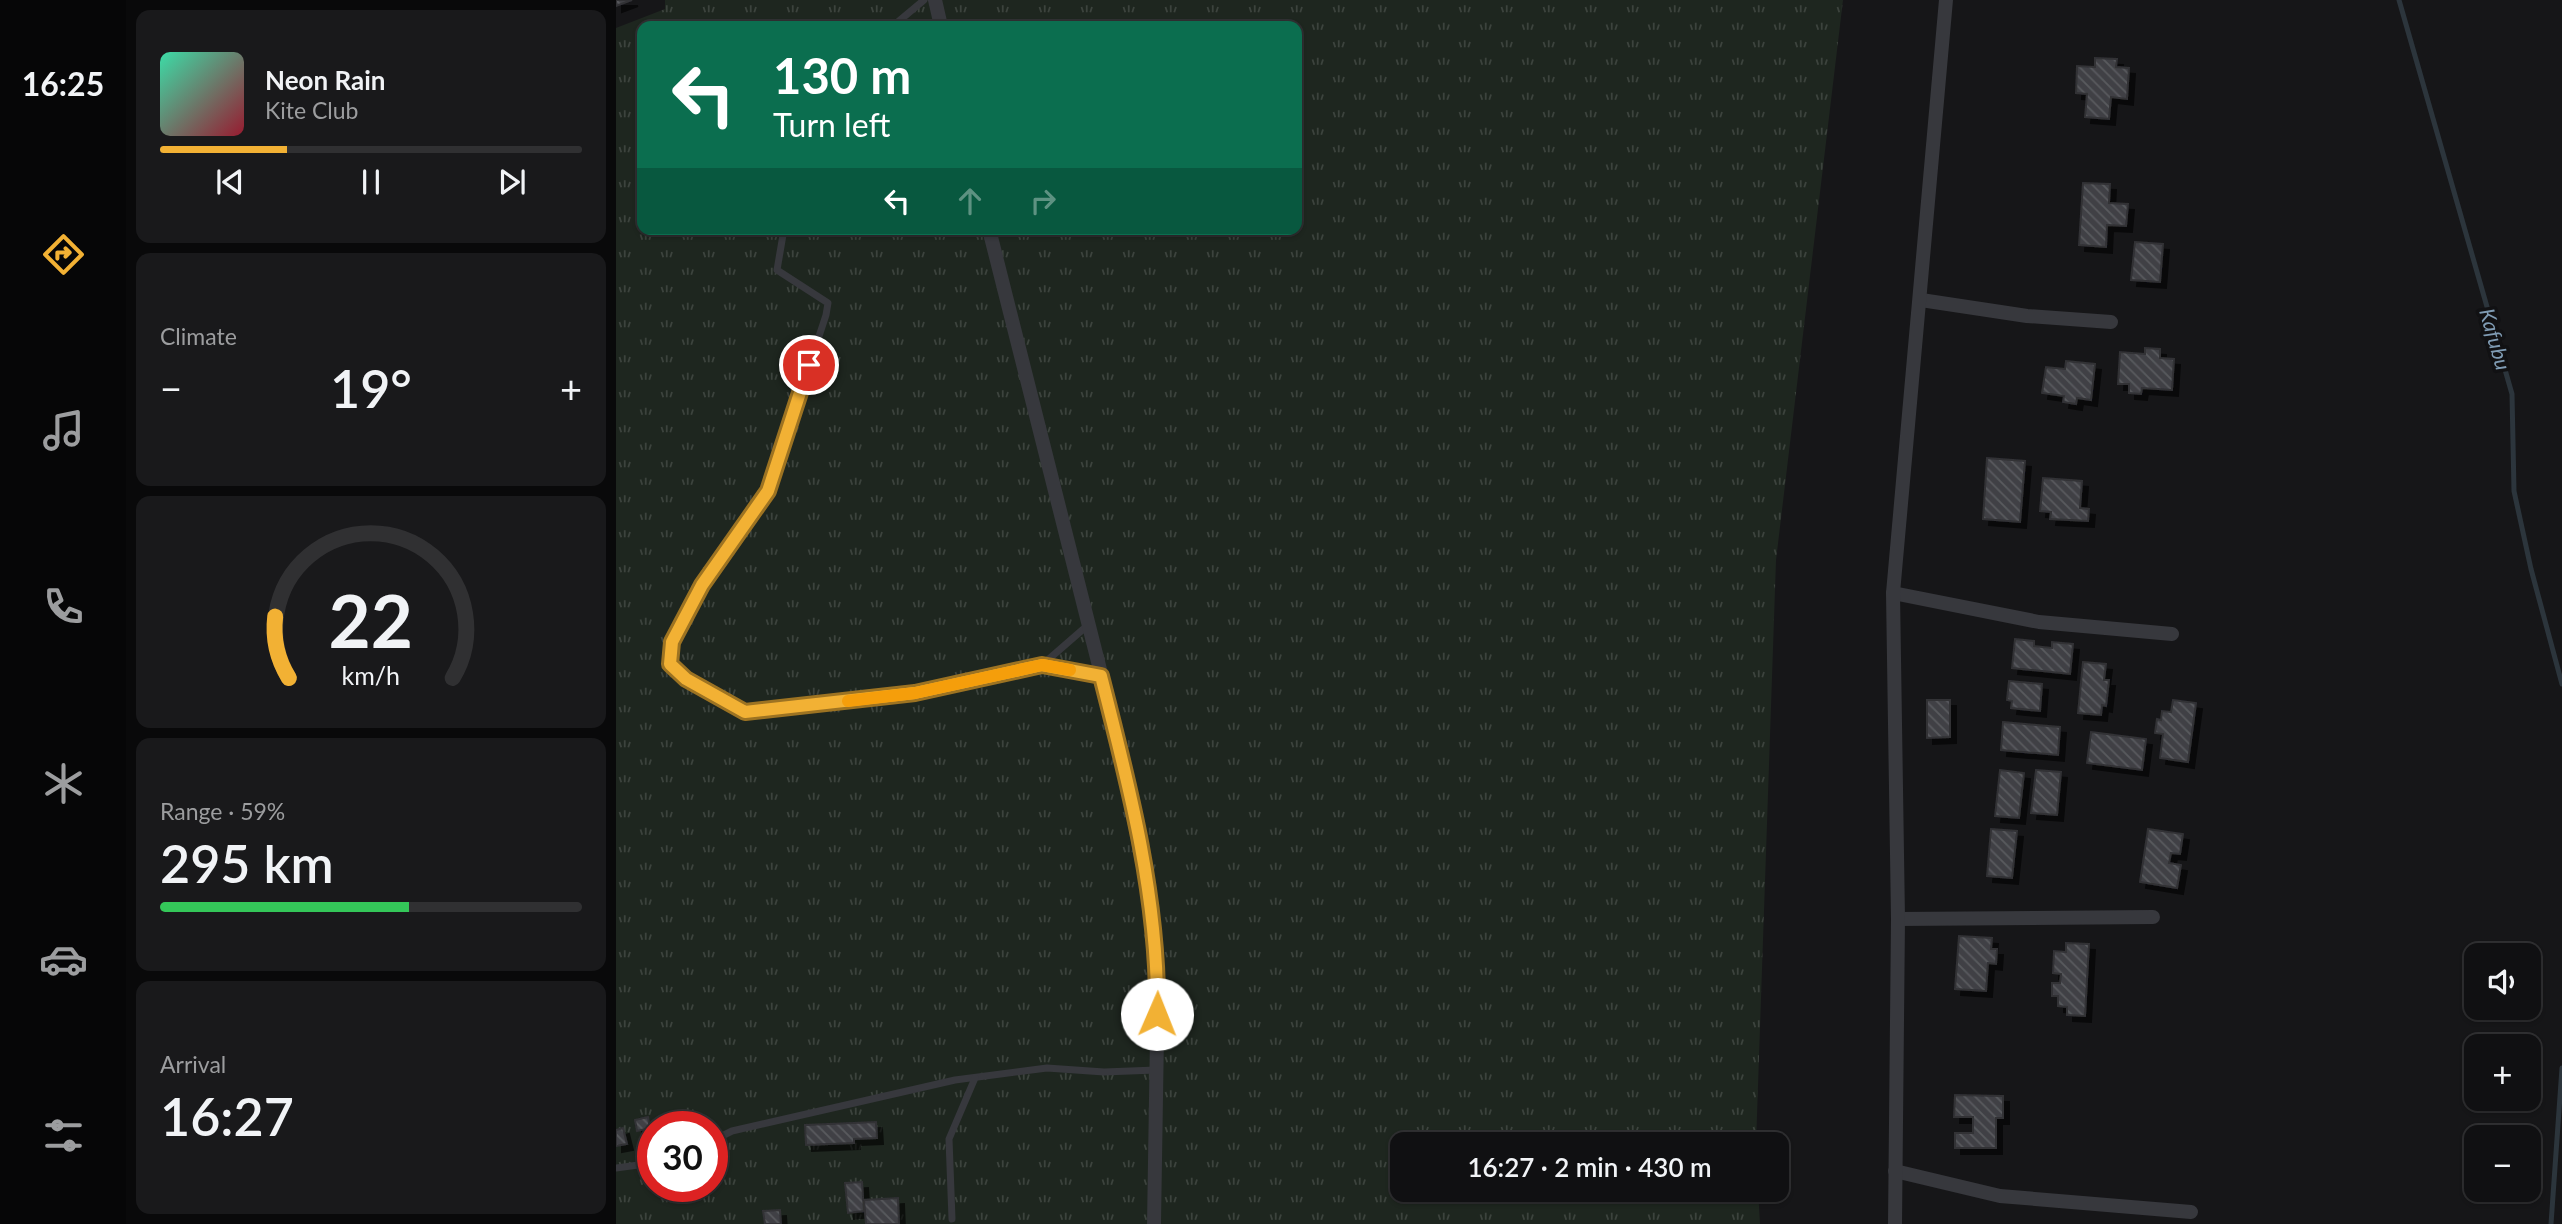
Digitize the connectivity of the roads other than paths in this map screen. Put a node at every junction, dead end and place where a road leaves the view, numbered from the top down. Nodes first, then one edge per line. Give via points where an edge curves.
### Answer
1 (924, 0) edge
2 (935, 0) edge
3 (1946, 0) edge
4 (899, 21) edge
5 (940, 21) edge
6 (783, 235) edge
7 (990, 235) edge
8 (1921, 300) junction
9 (2110, 322) dead end
10 (1893, 593) junction
11 (1088, 625) junction
12 (2172, 634) dead end
13 (1042, 665) junction
14 (1101, 676) junction
15 (2153, 918) dead end
16 (1898, 919) junction
17 (1156, 1070) junction
18 (975, 1078) junction
19 (728, 1133) edge
20 (637, 1165) edge
21 (616, 1168) edge
22 (1895, 1171) junction
23 (2191, 1212) dead end
24 (951, 1219) dead end
25 (1154, 1224) edge
26 (1895, 1224) edge

1 - 4 lane
2 - 5 street
3 - 8 street
6 - 13 lane via 777,270 828,303 768,491 702,585 672,642 670,664 686,679 745,712 915,693
7 - 11 street
8 - 9 street via 2027,316
8 - 10 street
10 - 12 street via 2039,622
10 - 16 street
11 - 13 lane
11 - 14 street
13 - 14 lane
14 - 17 street via 1122,757 1152,914 1158,972
15 - 16 street
16 - 22 street
17 - 18 lane via 1047,1068
17 - 25 street
18 - 19 lane via 864,1099
18 - 24 lane via 949,1139
20 - 21 lane
22 - 23 street via 2000,1196
22 - 26 street

